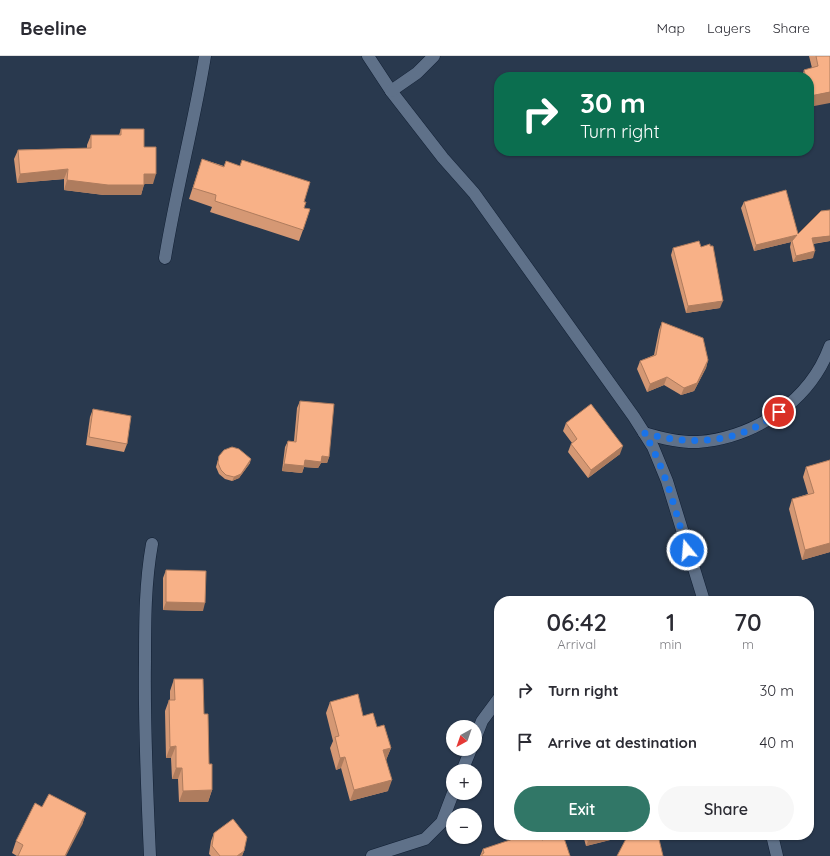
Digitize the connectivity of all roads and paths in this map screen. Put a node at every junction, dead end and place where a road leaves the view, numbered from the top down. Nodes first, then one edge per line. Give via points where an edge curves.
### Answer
1 (205, 56) edge
2 (368, 56) edge
3 (434, 56) edge
4 (391, 91) junction
5 (164, 258) dead end
6 (830, 346) edge
7 (644, 433) junction
8 (152, 544) dead end
9 (702, 596) edge
10 (494, 705) edge
11 (482, 722) edge
12 (450, 800) edge
13 (773, 840) edge
14 (150, 856) edge
15 (372, 856) edge
16 (777, 856) edge

1 - 5 street
2 - 4 street
3 - 4 street via 417,73
4 - 7 street via 474,193
6 - 7 street via 802,394 768,420 730,437 697,442
7 - 9 street via 653,447 667,482
8 - 14 street via 147,568 145,607 144,739
10 - 11 street
12 - 15 street via 442,822 425,840
13 - 16 street

